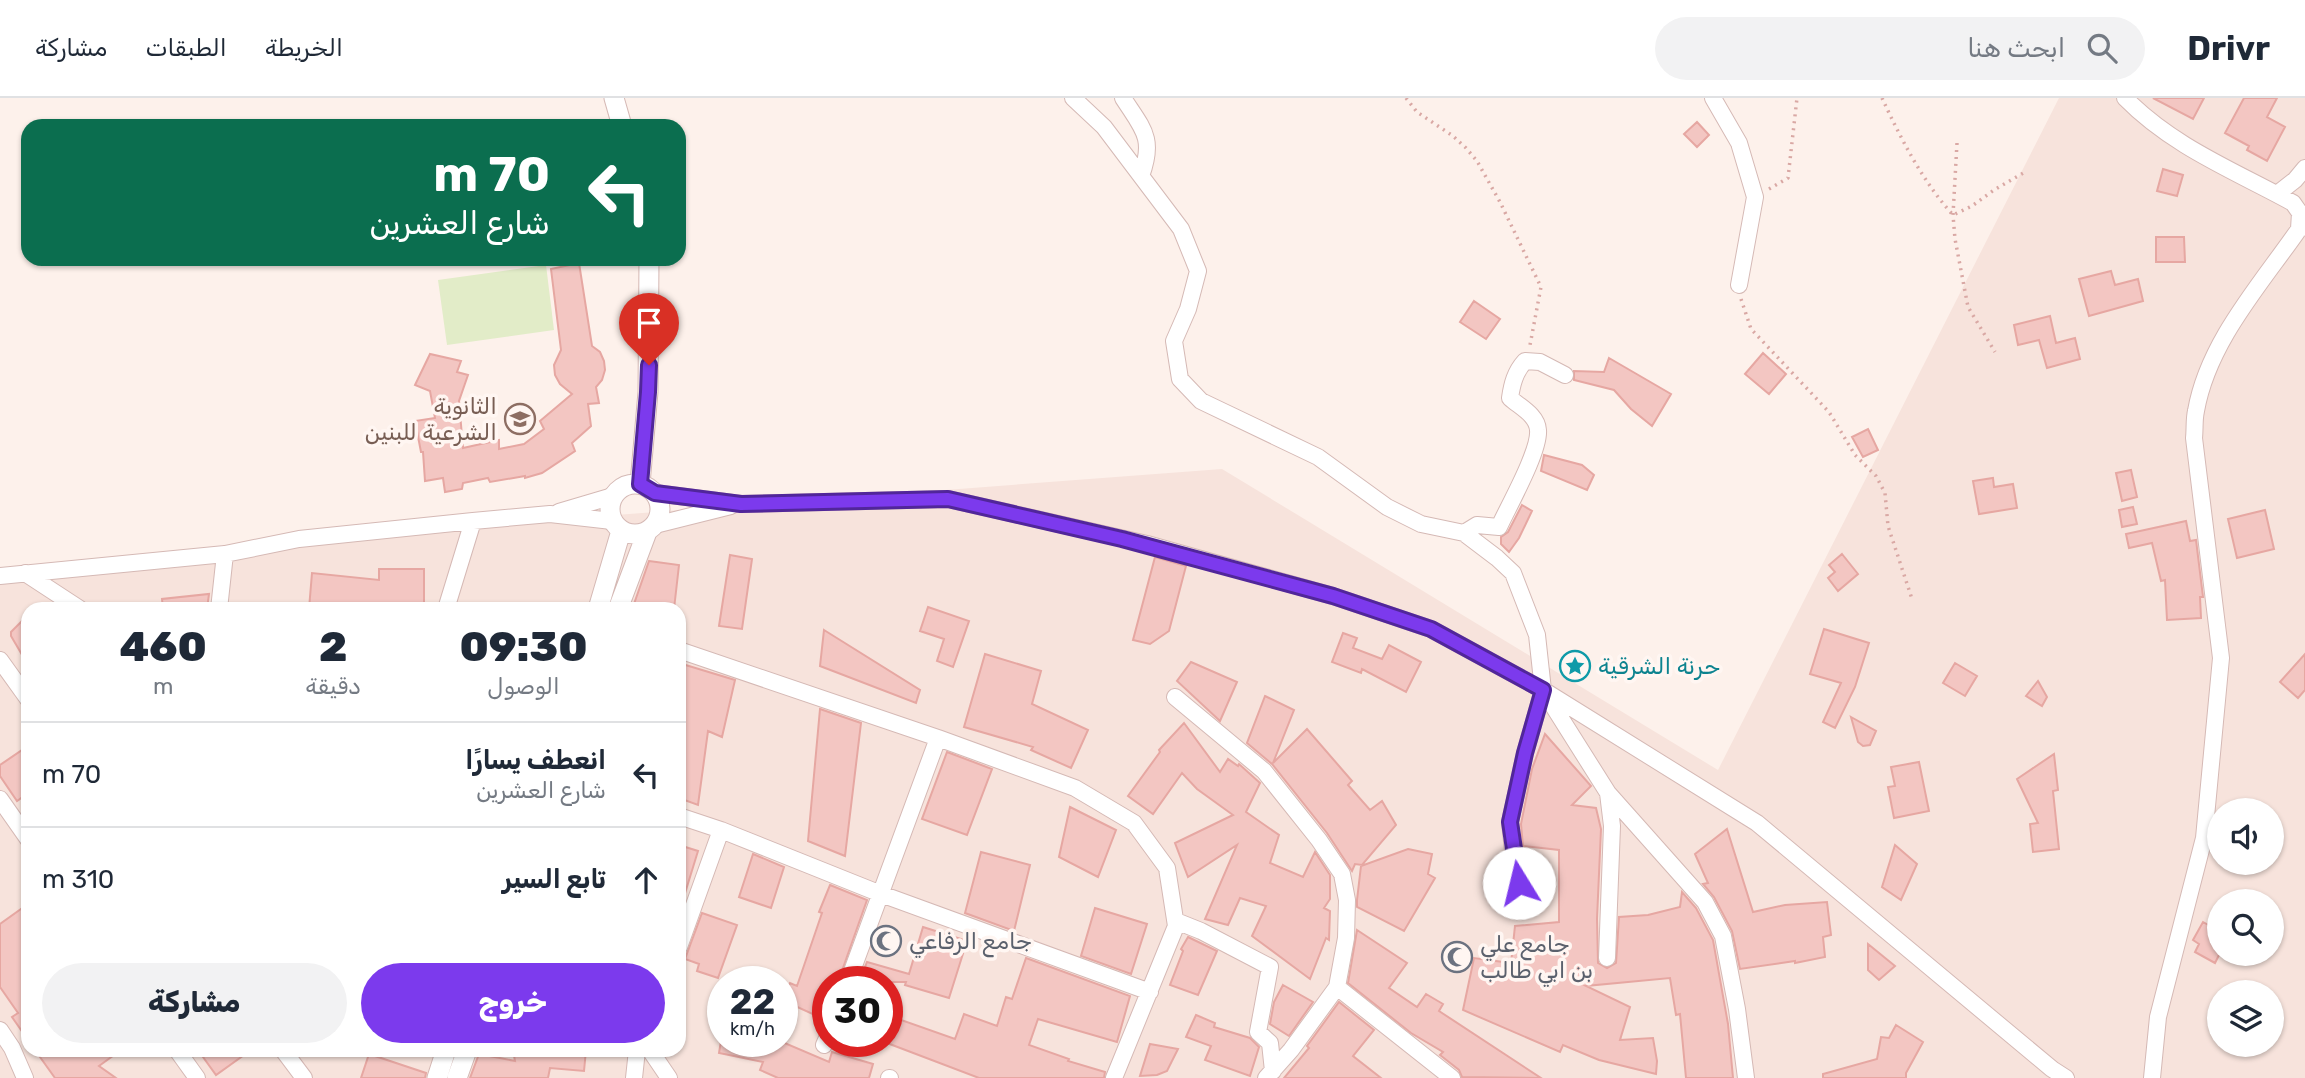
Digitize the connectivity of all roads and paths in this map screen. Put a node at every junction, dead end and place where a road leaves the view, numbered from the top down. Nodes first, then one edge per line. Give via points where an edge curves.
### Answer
1 (614, 98) edge
2 (1073, 98) edge
3 (1123, 98) edge
4 (1406, 98) edge
5 (1713, 98) edge
6 (1797, 98) edge
7 (1882, 98) edge
8 (2126, 98) edge
9 (620, 119) edge
10 (1956, 144) dead end
11 (2305, 168) edge
12 (2025, 172) dead end
13 (1141, 176) junction
14 (2277, 194) junction
15 (1755, 197) junction
16 (1953, 215) junction
17 (2302, 228) edge
18 (649, 266) edge
19 (1739, 285) joint
20 (1995, 352) dead end
21 (1525, 361) junction
22 (1565, 374) dead end
23 (647, 489) junction
24 (613, 496) junction
25 (741, 504) junction
26 (550, 514) junction
27 (473, 521) junction
28 (616, 526) junction
29 (651, 528) junction
30 (1465, 533) junction
31 (225, 554) junction
32 (25, 573) junction
33 (0, 576) edge
34 (1912, 599) dead end
35 (69, 602) edge
36 (220, 602) edge
37 (448, 602) edge
38 (600, 602) edge
39 (621, 602) edge
40 (686, 652) edge
41 (0, 660) edge
42 (21, 689) edge
43 (1543, 690) junction
44 (1175, 697) dead end
45 (938, 738) junction
46 (1608, 793) junction
47 (0, 799) edge
48 (686, 818) edge
49 (21, 829) edge
50 (721, 830) junction
51 (881, 894) junction
52 (1523, 905) dead end
53 (1175, 921) junction
54 (686, 928) edge
55 (1607, 958) dead end
56 (854, 966) edge
57 (1337, 987) junction
58 (1150, 992) junction
59 (0, 1030) edge
60 (182, 1057) edge
61 (288, 1057) edge
62 (444, 1057) edge
63 (464, 1057) edge
64 (636, 1057) edge
65 (655, 1057) edge
66 (2049, 1073) edge
67 (1270, 1075) edge
68 (25, 1078) edge
69 (197, 1078) edge
70 (304, 1078) edge
71 (436, 1078) edge
72 (457, 1078) edge
73 (634, 1078) edge
74 (669, 1078) edge
75 (1114, 1078) edge
76 (1452, 1078) edge
77 (1746, 1078) edge
78 (2066, 1078) edge
79 (2152, 1078) edge

1 - 9 street
2 - 13 street via 1104,127
3 - 13 street via 1146,135 1147,158
4 - 21 path via 1416,112 1453,136 1477,161 1541,287
5 - 15 street via 1739,143
6 - 15 path via 1788,178
7 - 16 path via 1936,195
8 - 14 street via 2179,143
10 - 16 path
11 - 14 street
12 - 16 path
13 - 30 street via 1181,229 1198,271 1174,341 1180,379 1201,401 1318,457 1387,507 1421,524
14 - 17 street via 2293,203
15 - 19 street
16 - 20 path via 1968,307
17 - 79 street via 2226,332 2195,411 2194,438 2221,658 2204,838 2158,1017
18 - 23 street
19 - 34 path via 1751,329 1829,412 1855,455 1881,484 1888,526
21 - 22 street via 1540,362
21 - 30 street via 1512,383 1510,398 1531,414 1538,430 1535,449 1499,527 1477,525
23 - 24 street via 627,484
23 - 25 street
23 - 29 street via 660,503 660,515
24 - 26 street
24 - 28 street via 609,508
25 - 29 street
25 - 43 street via 948,499 1134,541 1333,596 1431,629
26 - 27 street
26 - 28 street
27 - 31 street via 299,539
27 - 37 street
28 - 29 street via 634,535
28 - 38 street
29 - 39 street
30 - 43 street via 1513,573 1537,635
31 - 32 street
31 - 36 street
32 - 33 street
32 - 35 street
40 - 45 street
41 - 42 street
43 - 46 street
43 - 52 street via 1510,822
43 - 66 street via 1757,823
44 - 57 street via 1264,771 1342,874 1346,938
45 - 51 street
45 - 53 street via 1075,788 1134,823 1167,868
46 - 55 street via 1612,826
46 - 77 street via 1705,902 1723,936
47 - 49 street
48 - 50 street
50 - 51 street
50 - 54 street
51 - 56 street
51 - 58 street
53 - 58 street via 1177,926
53 - 67 street via 1270,967 1258,1032 1270,1043
57 - 67 street
57 - 76 street
58 - 75 street
59 - 68 street
60 - 69 street
61 - 70 street
62 - 71 street
63 - 72 street
64 - 73 street
65 - 74 street
66 - 78 street

